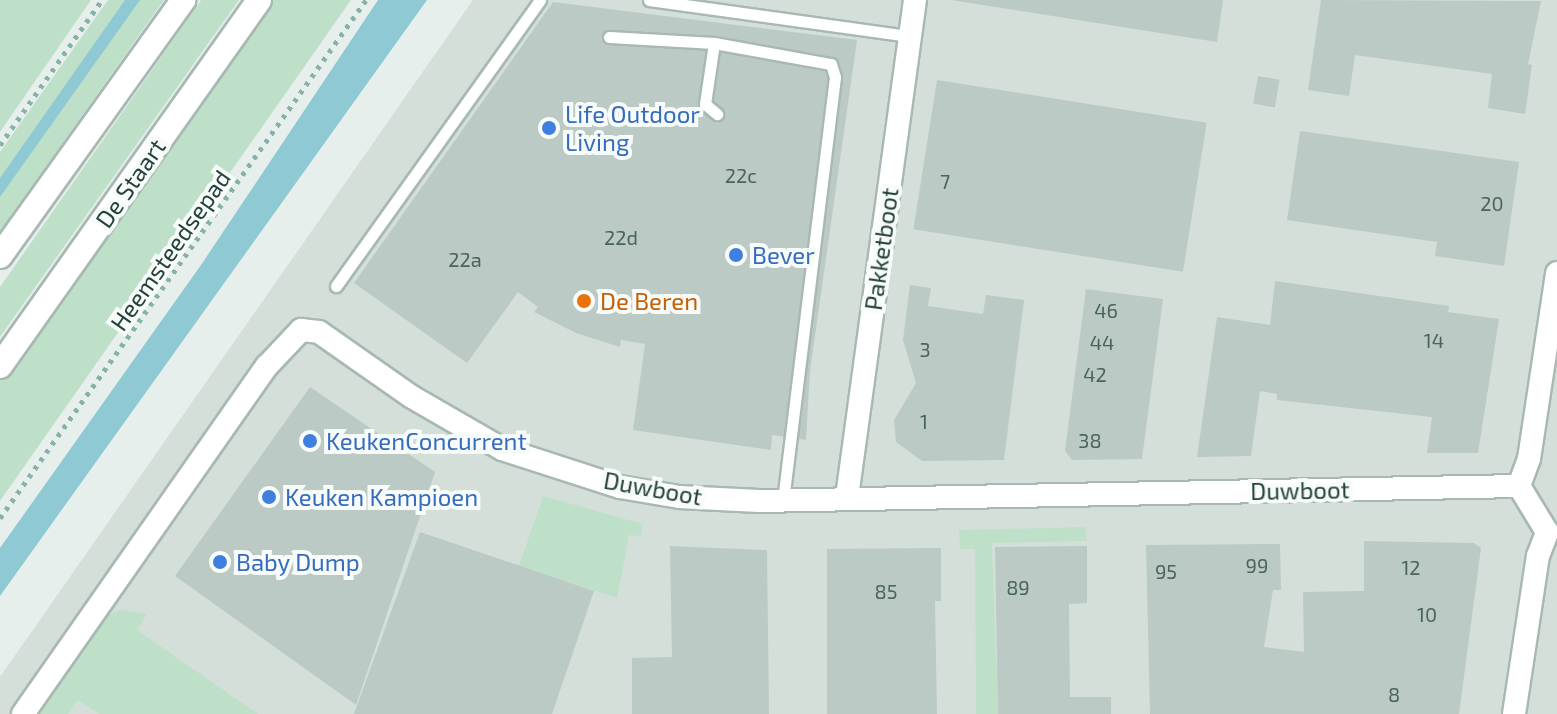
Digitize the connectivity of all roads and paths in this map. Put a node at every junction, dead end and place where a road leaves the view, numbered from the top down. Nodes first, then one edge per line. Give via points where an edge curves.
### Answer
1 (102, 0) edge
2 (183, 0) edge
3 (259, 0) edge
4 (366, 0) edge
5 (540, 0) edge
6 (649, 0) edge
7 (915, 0) edge
8 (910, 36) junction
9 (609, 37) dead end
10 (714, 43) junction
11 (717, 114) dead end
12 (0, 145) edge
13 (0, 256) edge
14 (1557, 273) edge
15 (336, 286) dead end
16 (0, 366) edge
17 (1519, 486) junction
18 (847, 497) junction
19 (783, 500) junction
20 (0, 518) edge
21 (1552, 532) edge
22 (23, 714) edge
23 (1514, 714) edge

1 - 12 path
2 - 13 main road
3 - 16 main road, De Staart
4 - 20 path, Heemsteedsepad
5 - 15 lane
6 - 8 lane
7 - 8 street, Pakketboot
8 - 18 street, Pakketboot
9 - 10 lane
10 - 11 lane via 705,104
10 - 19 lane via 818,58 831,64 835,77
14 - 17 street via 1529,459
17 - 18 street, Duwboot
17 - 21 street
18 - 19 street, Duwboot
19 - 22 street, Duwboot via 679,497 620,487 502,449 412,397 319,332 301,330 267,366
21 - 23 street via 1538,556

